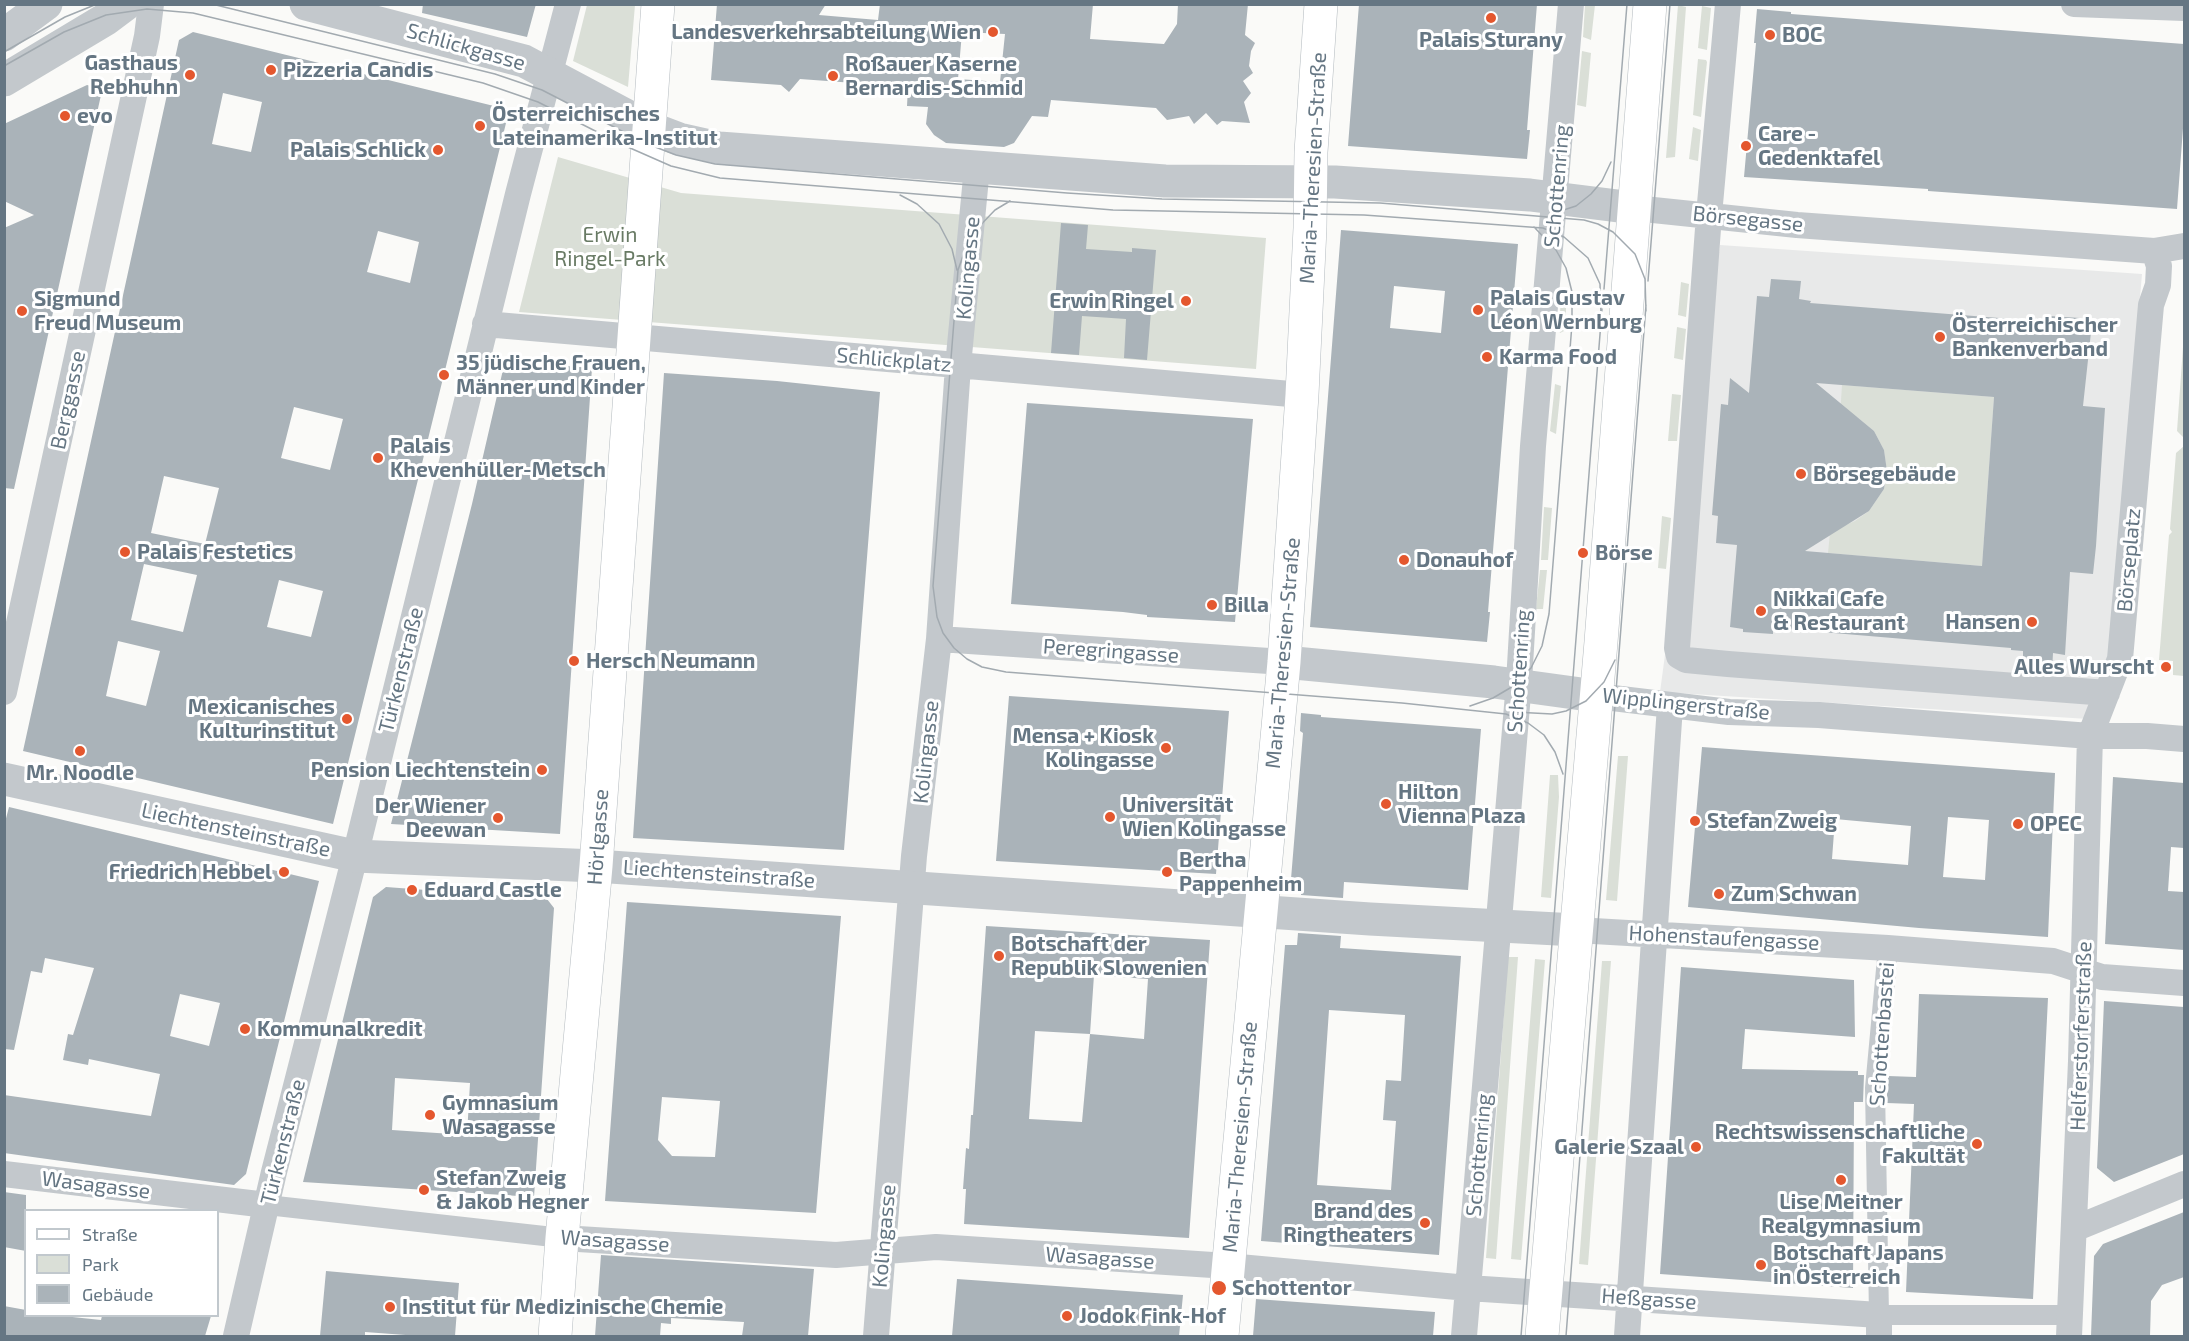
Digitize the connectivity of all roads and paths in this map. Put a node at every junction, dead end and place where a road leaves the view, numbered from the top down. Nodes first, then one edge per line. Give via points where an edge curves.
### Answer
1 (46, 4) edge
2 (151, 4) edge
3 (306, 4) edge
4 (568, 4) edge
5 (658, 4) edge
6 (1321, 4) edge
7 (1572, 4) edge
8 (1650, 4) edge
9 (1728, 4) edge
10 (2074, 4) edge
11 (2184, 8) edge
12 (116, 12) edge
13 (4, 35) edge
14 (549, 75) junction
15 (4, 80) edge
16 (650, 128) junction
17 (977, 167) junction
18 (1311, 181) junction
19 (1556, 198) junction
20 (1634, 207) junction
21 (1709, 215) junction
22 (2184, 246) edge
23 (2154, 251) junction
24 (2184, 259) edge
25 (2158, 285) junction
26 (485, 324) junction
27 (635, 338) junction
28 (958, 366) junction
29 (1302, 395) junction
30 (939, 639) junction
31 (1284, 662) junction
32 (1518, 686) junction
33 (4, 692) edge
34 (2106, 693) junction
35 (1596, 696) junction
36 (1670, 706) junction
37 (2090, 736) junction
38 (2184, 739) edge
39 (4, 779) edge
40 (355, 856) junction
41 (596, 866) junction
42 (911, 887) junction
43 (1261, 912) junction
44 (1498, 927) junction
45 (1576, 930) junction
46 (1654, 934) junction
47 (1888, 948) junction
48 (2083, 972) junction
49 (2184, 983) edge
50 (4, 1174) edge
51 (2184, 1185) edge
52 (267, 1205) junction
53 (2074, 1228) junction
54 (562, 1238) junction
55 (882, 1251) junction
56 (1228, 1266) junction
57 (1468, 1288) junction
58 (1546, 1293) junction
59 (1630, 1298) junction
60 (1880, 1326) edge
61 (2070, 1326) edge
62 (236, 1336) edge
63 (555, 1336) edge
64 (876, 1336) edge
65 (1222, 1336) edge
66 (1464, 1336) edge
67 (1542, 1336) edge
68 (1627, 1336) edge

1 - 13 street
2 - 33 street, Berggasse
3 - 14 street, Schlickgasse via 524,61
4 - 14 street, Türkenstraße
5 - 16 main road
6 - 18 main road, Maria-Theresien-Straße
7 - 19 street, Schottenring
8 - 20 main road
9 - 21 street
10 - 11 street
12 - 15 street
14 - 16 street, Schlickgasse
14 - 26 street, Türkenstraße
16 - 17 street via 719,148
16 - 27 main road
17 - 18 street via 1165,182
17 - 28 street, Kolingasse
18 - 19 street, Börsegasse
18 - 29 main road, Maria-Theresien-Straße
19 - 20 street, Börsegasse
19 - 32 street, Schottenring via 1533,446
20 - 21 street, Börsegasse
20 - 35 main road
21 - 23 street, Börsegasse
21 - 34 street, Wipplingerstraße via 1679,656 1719,663
22 - 23 street, Börsegasse
23 - 25 street, Börseplatz via 2159,266
24 - 25 street, Börseplatz
25 - 34 street, Börseplatz via 2151,305 2120,659
26 - 27 street, Schlickplatz
26 - 40 street, Türkenstraße
27 - 28 street, Schlickplatz
27 - 41 main road, Hörlgasse
28 - 29 street, Schlickplatz
28 - 30 street, Kolingasse
29 - 31 main road, Maria-Theresien-Straße
30 - 31 street, Peregringasse
30 - 42 street, Kolingasse
31 - 32 street, Wipplingerstraße
31 - 43 main road, Maria-Theresien-Straße
32 - 35 street, Wipplingerstraße
32 - 44 street, Schottenring
34 - 37 street, Börseplatz
35 - 36 street, Wipplingerstraße
35 - 45 main road
36 - 37 street, Wipplingerstraße
36 - 46 street
37 - 38 street
37 - 48 street, Helferstorferstraße
39 - 40 street, Liechtensteinstraße
40 - 41 street, Liechtensteinstraße
40 - 52 street, Türkenstraße
41 - 42 street, Liechtensteinstraße
41 - 54 main road, Hörlgasse
42 - 43 street, Liechtensteinstraße
42 - 55 street, Kolingasse
43 - 44 street, Hohenstaufengasse
43 - 56 main road, Maria-Theresien-Straße
44 - 45 street, Hohenstaufengasse
44 - 57 street, Schottenring
45 - 46 street, Hohenstaufengasse
45 - 58 main road
46 - 47 street, Hohenstaufengasse
46 - 59 street
47 - 48 street, Hohenstaufengasse via 2053,961
47 - 60 street, Schottenbastei via 1875,1088
48 - 49 street, Hohenstaufengasse
48 - 53 street, Helferstorferstraße
50 - 52 street, Wasagasse
51 - 53 street
52 - 54 street, Wasagasse
52 - 62 street, Türkenstraße
53 - 61 street, Helferstorferstraße
54 - 55 street, Wasagasse via 836,1255
54 - 63 main road, Hörlgasse
55 - 56 street, Wasagasse via 936,1247
55 - 64 street, Kolingasse
56 - 57 street, Heßgasse
56 - 65 main road, Maria-Theresien-Straße
57 - 58 street, Heßgasse
57 - 66 street, Schottenring
58 - 59 street, Heßgasse
58 - 67 main road
59 - 60 street, Heßgasse
59 - 68 street
60 - 61 street, Heßgasse

